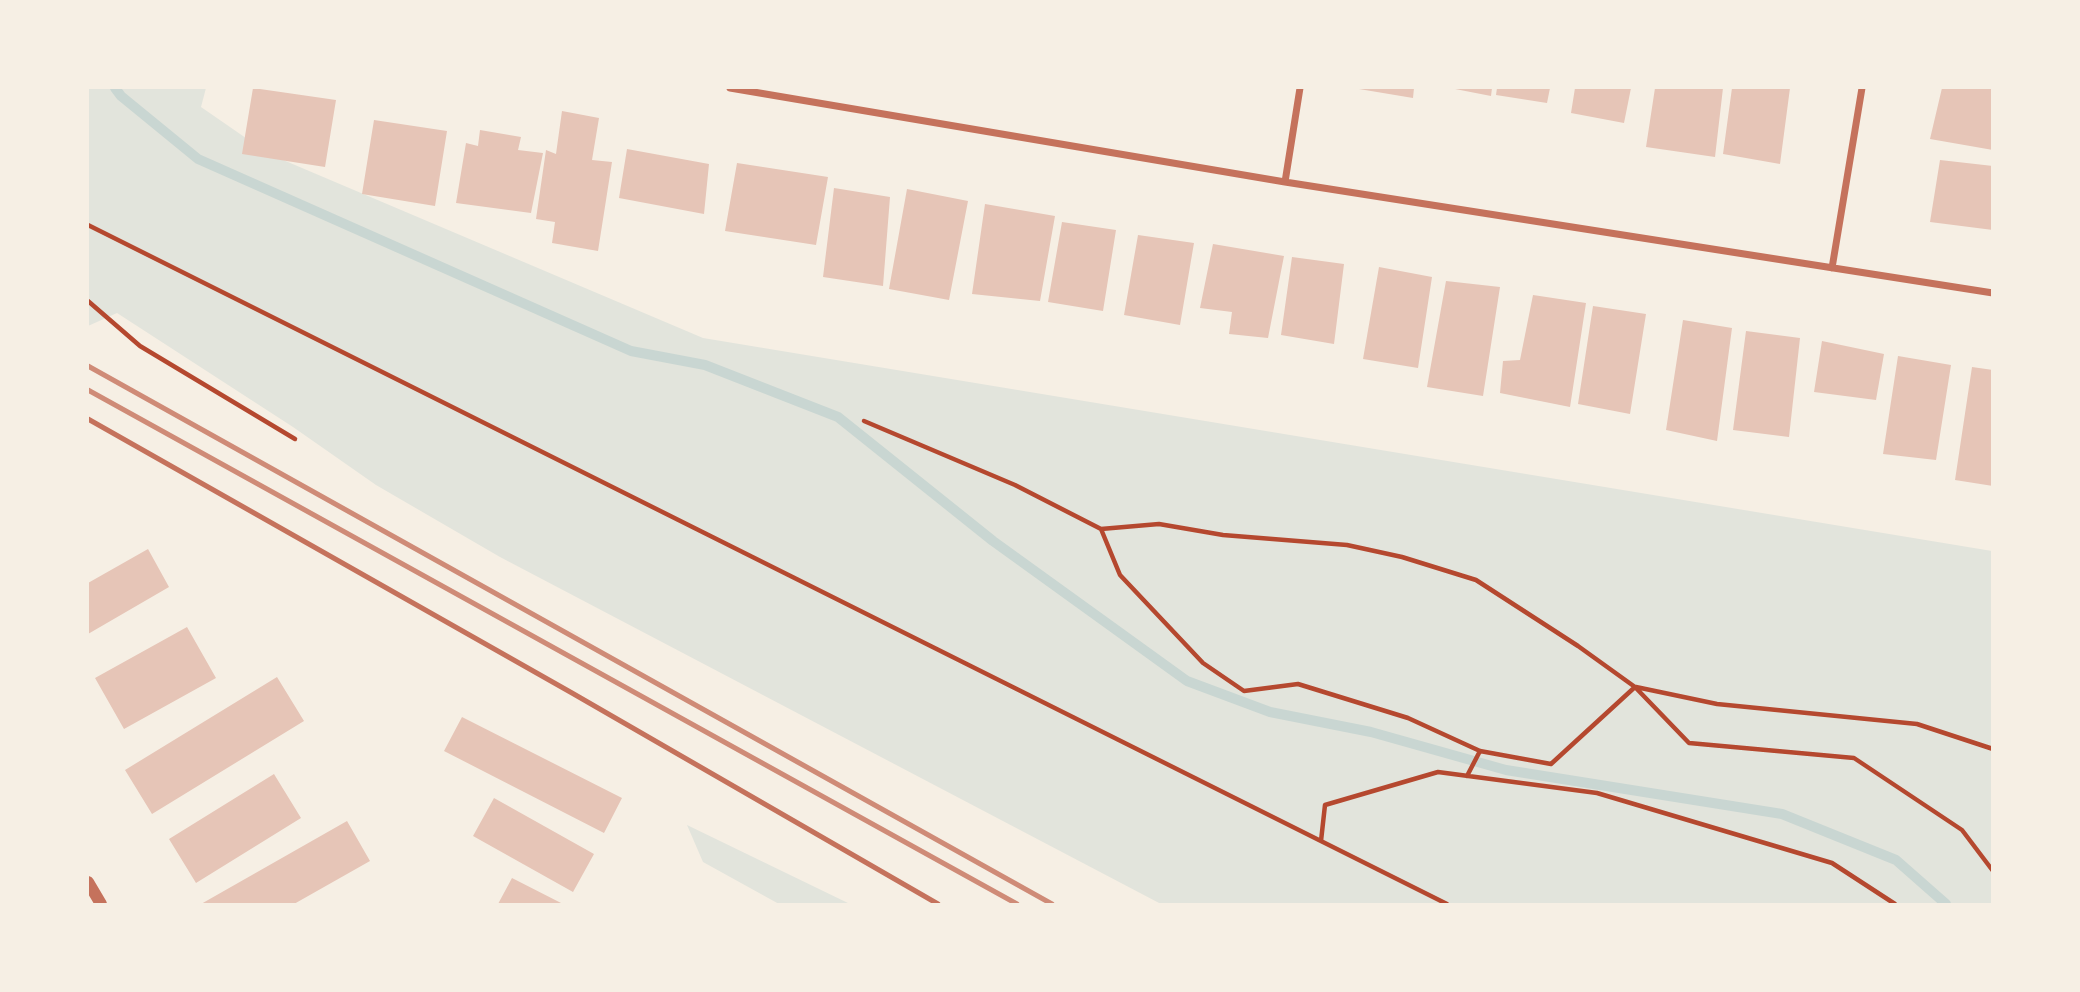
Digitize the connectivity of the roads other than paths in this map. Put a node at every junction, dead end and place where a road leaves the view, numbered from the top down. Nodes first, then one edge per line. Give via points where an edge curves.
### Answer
1 (730, 88) edge
2 (1300, 88) edge
3 (1862, 88) edge
4 (1285, 182) junction
5 (1832, 268) junction
6 (1993, 293) edge
7 (88, 419) edge
8 (88, 882) edge
9 (101, 905) edge
10 (938, 905) edge

1 - 4 street
2 - 4 street
3 - 5 street
4 - 5 street
5 - 6 street
7 - 10 lane
8 - 9 street

